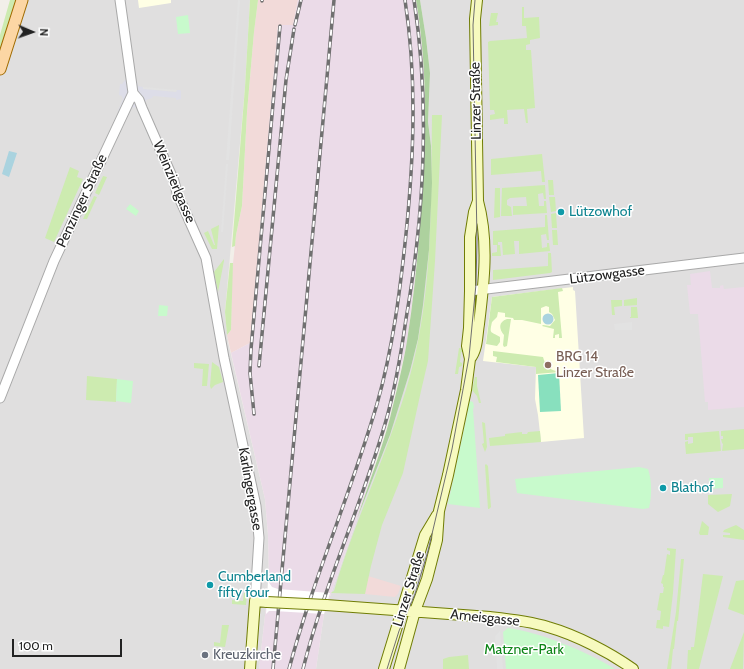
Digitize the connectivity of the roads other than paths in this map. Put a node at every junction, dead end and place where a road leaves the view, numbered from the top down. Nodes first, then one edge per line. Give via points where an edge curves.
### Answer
1 (22, 0) edge
2 (120, 0) edge
3 (477, 0) edge
4 (0, 69) edge
5 (133, 93) junction
6 (478, 201) junction
7 (744, 258) edge
8 (484, 289) junction
9 (470, 291) junction
10 (224, 358) joint
11 (470, 359) junction
12 (0, 398) edge
13 (439, 511) junction
14 (256, 601) junction
15 (403, 611) junction
16 (415, 612) junction
17 (250, 669) edge
18 (384, 669) edge
19 (399, 669) edge
20 (633, 669) edge

1 - 4 main road
2 - 5 street
3 - 6 main road, Linzer Straße via 475,19
5 - 10 street, Weinzierlgasse via 139,100 206,258
5 - 12 street, Penzinger Straße via 54,261
6 - 8 main road, Linzer Straße via 484,239
6 - 9 main road, Linzer Straße via 470,237
7 - 8 street, Lützowgasse
8 - 9 street, Lützowgasse
8 - 11 main road, Linzer Straße via 477,340 474,354
9 - 11 main road, Linzer Straße via 467,346
10 - 14 street, Karlingergasse via 256,506 259,538
11 - 13 main road, Linzer Straße via 457,435
13 - 15 main road, Linzer Straße via 425,535
13 - 16 main road, Linzer Straße via 437,540
14 - 15 main road, Ameisgasse, bridge
14 - 17 main road, Karlingergasse
15 - 16 main road, Ameisgasse
15 - 18 main road, Linzer Straße
16 - 19 main road, Linzer Straße
16 - 20 main road, Ameisgasse via 490,616 548,627 607,653

